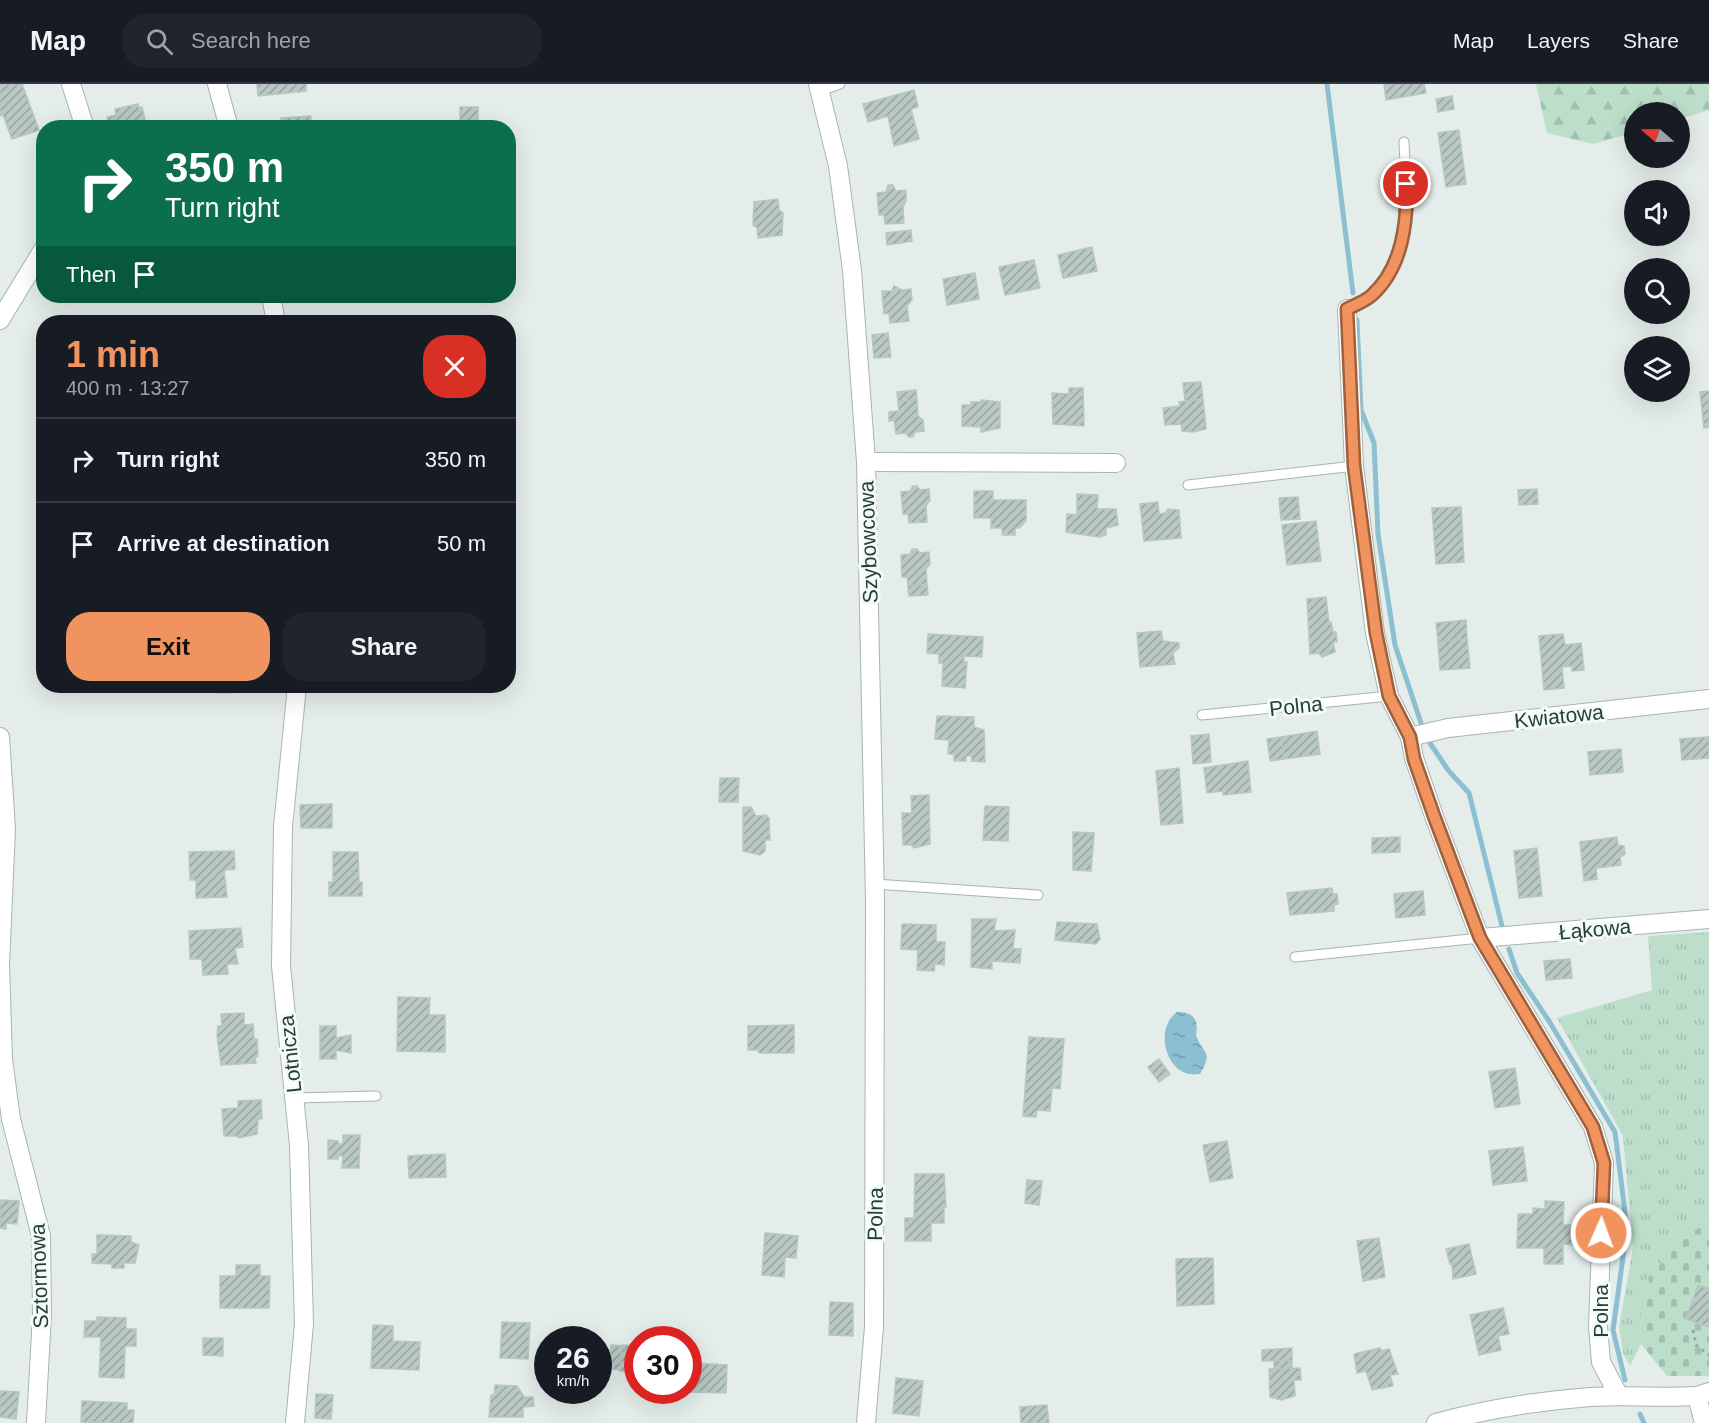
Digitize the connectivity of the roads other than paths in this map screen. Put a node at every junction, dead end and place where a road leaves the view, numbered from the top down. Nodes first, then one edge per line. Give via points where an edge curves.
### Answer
1 (71, 84) edge
2 (217, 84) edge
3 (840, 84) edge
4 (819, 88) edge
5 (82, 120) edge
6 (227, 120) edge
7 (1404, 142) dead end
8 (36, 261) edge
9 (1347, 309) joint
10 (0, 320) edge
11 (866, 462) junction
12 (1116, 463) dead end
13 (1354, 466) junction
14 (1188, 485) dead end
15 (296, 693) edge
16 (1389, 696) junction
17 (1709, 699) edge
18 (1202, 715) dead end
19 (0, 737) edge
20 (1410, 737) junction
21 (875, 884) junction
22 (1038, 895) dead end
23 (1709, 919) edge
24 (1480, 938) junction
25 (1295, 957) dead end
26 (875, 1004) joint
27 (376, 1096) dead end
28 (295, 1098) junction
29 (1703, 1394) edge
30 (1619, 1396) junction
31 (1475, 1417) edge
32 (36, 1423) edge
33 (296, 1423) edge
34 (866, 1423) edge
35 (1436, 1423) edge
36 (1704, 1423) edge

1 - 5 street
2 - 6 street
3 - 4 lane
4 - 11 street, Szybowcowa via 838,166 852,270
7 - 9 lane via 1406,231 1389,272 1372,296
8 - 10 street
9 - 13 street, Polna
11 - 12 street
11 - 21 street, Szybowcowa
13 - 14 lane
13 - 16 street, Polna via 1376,633
15 - 28 street, Lotnicza via 283,827 281,966
16 - 18 lane, Polna
16 - 20 street, Polna
17 - 20 street, Kwiatowa via 1448,728
19 - 32 street, Sztormowa via 6,829 0,965 3,1059 11,1119 41,1236 42,1315
20 - 24 street, Polna via 1414,759
21 - 22 lane
21 - 26 street, Szybowcowa
23 - 24 street, Łąkowa
24 - 25 lane
24 - 30 street, Polna via 1593,1127 1599,1144 1604,1163 1598,1327 1601,1362
26 - 34 street, Polna via 874,1327
27 - 28 lane
28 - 33 street, Lotnicza via 300,1145 304,1324
29 - 30 street
29 - 36 street
30 - 31 street via 1533,1402
31 - 35 street

